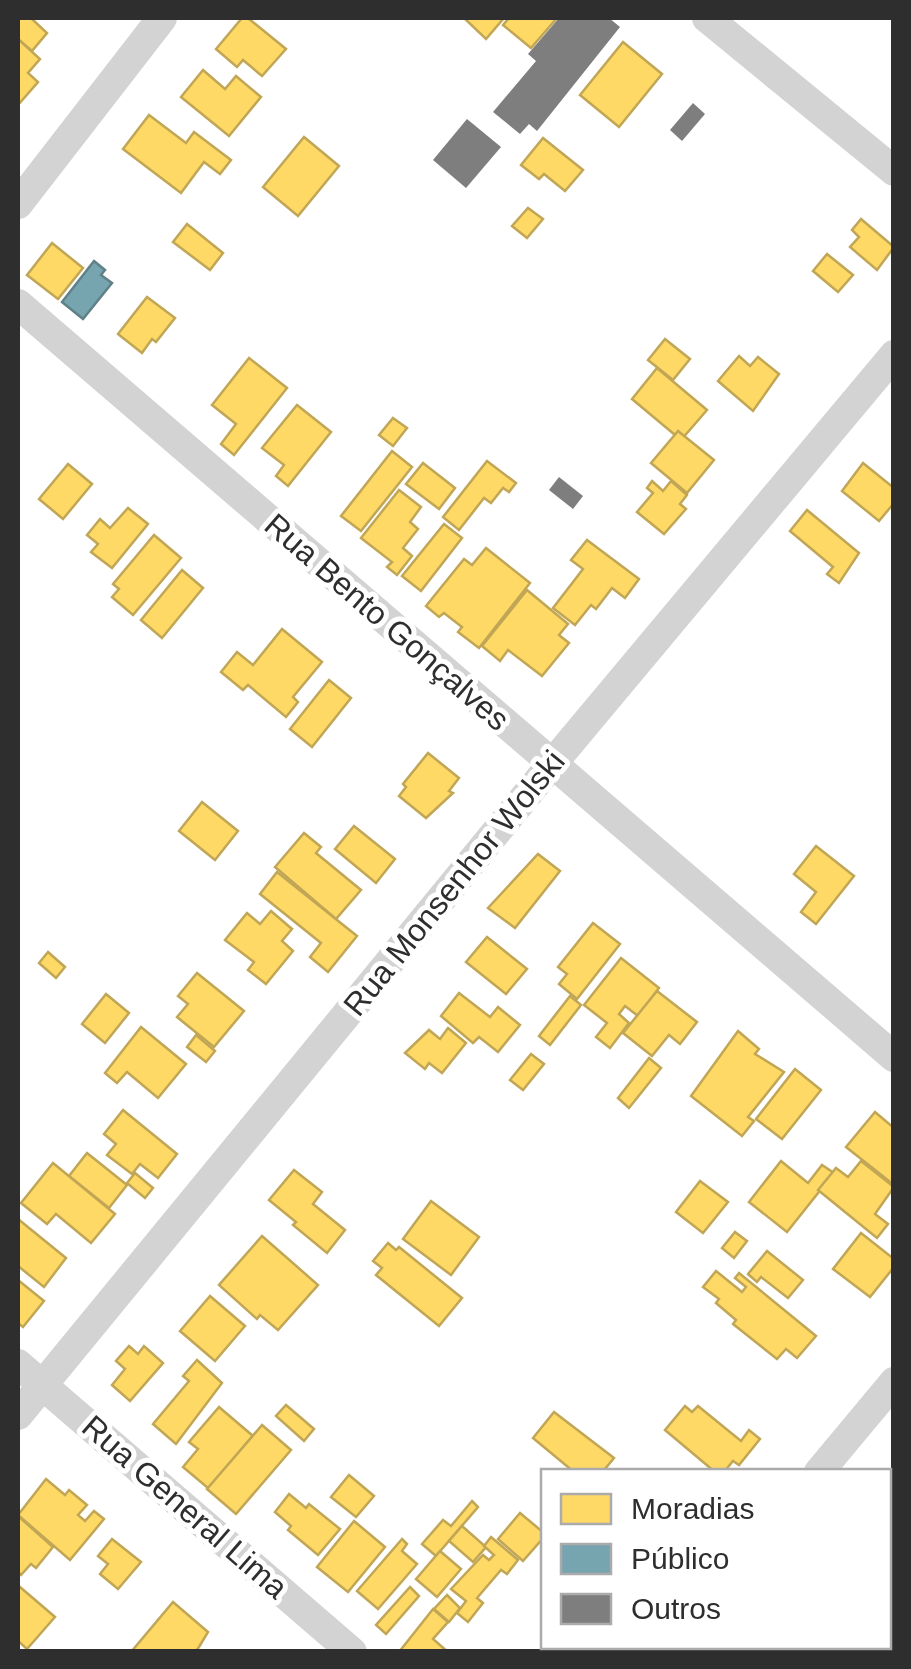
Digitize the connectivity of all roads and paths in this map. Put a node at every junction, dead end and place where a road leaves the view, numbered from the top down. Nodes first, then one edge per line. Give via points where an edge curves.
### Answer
1 (162, 18) edge
2 (707, 18) edge
3 (894, 171) edge
4 (18, 204) edge
5 (18, 304) edge
6 (894, 355) edge
7 (552, 764) junction
8 (894, 1057) edge
9 (18, 1364) edge
10 (894, 1382) edge
11 (42, 1384) junction
12 (18, 1415) edge
13 (822, 1469) edge
14 (352, 1652) edge

1 - 4 street
2 - 3 street
5 - 7 street, Rua Bento Gonçalves
6 - 7 street, Rua Monsenhor Wolski
7 - 8 street, Rua Bento Gonçalves
7 - 11 street, Rua Monsenhor Wolski
9 - 11 street, Rua General Lima
10 - 13 street
11 - 12 street, Rua Monsenhor Wolski
11 - 14 street, Rua General Lima

